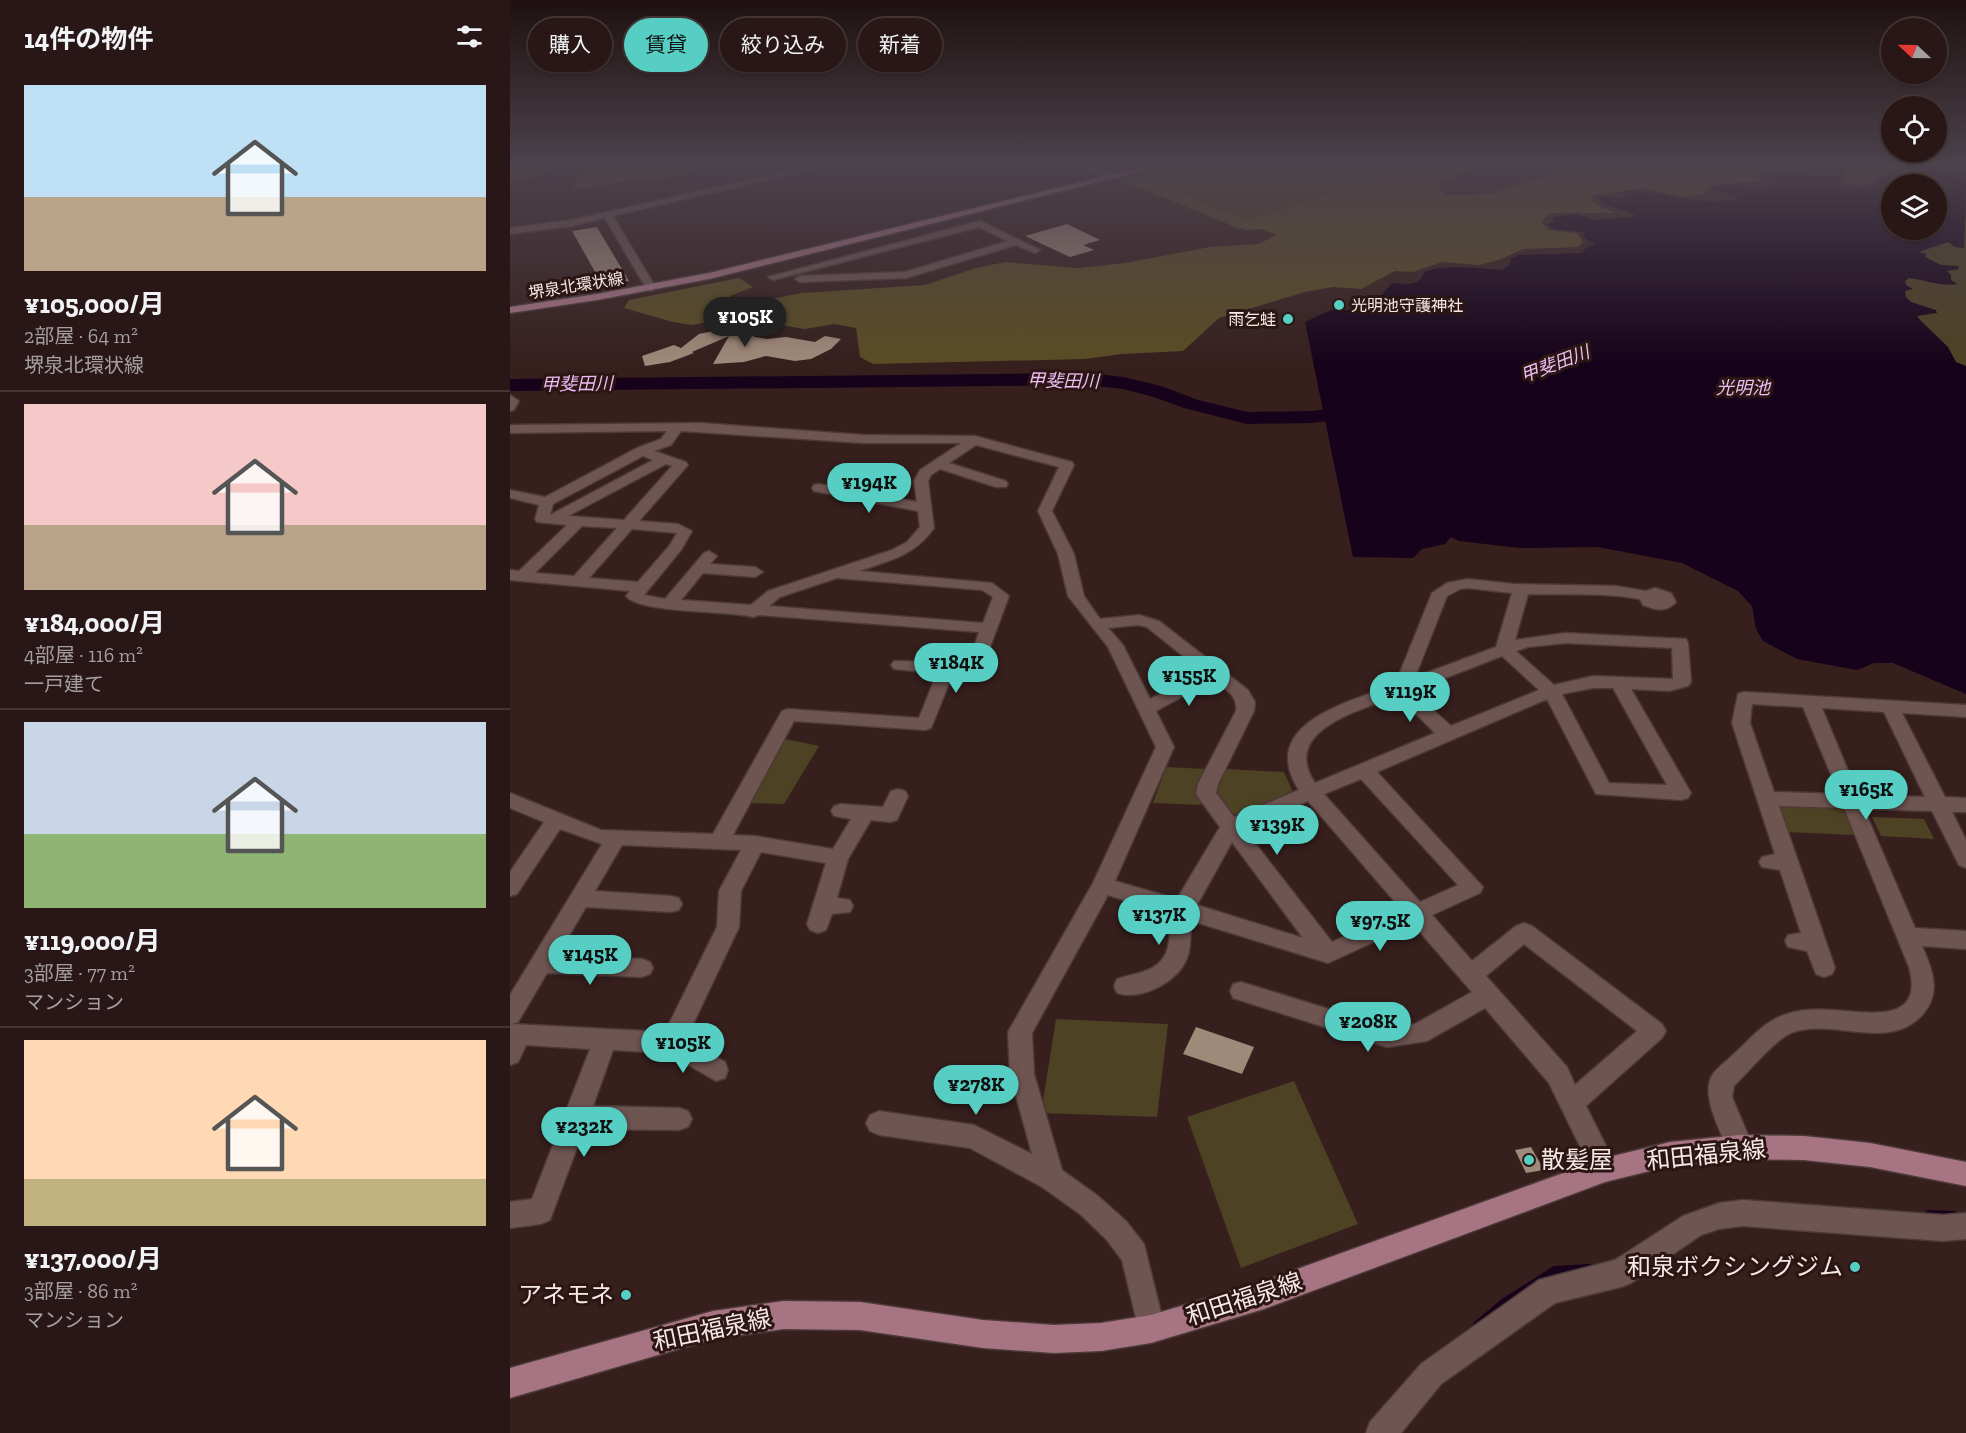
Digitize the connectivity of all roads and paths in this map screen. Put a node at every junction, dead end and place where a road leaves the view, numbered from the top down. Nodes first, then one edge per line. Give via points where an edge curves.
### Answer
1 (616, 230) edge
2 (888, 230) edge
3 (900, 230) joint
4 (957, 230) edge
5 (994, 231) joint
6 (918, 240) junction
7 (1016, 242) junction
8 (1035, 250) dead end
9 (788, 274) junction
10 (862, 276) junction
11 (773, 278) dead end
12 (650, 286) junction
13 (510, 307) edge
14 (510, 399) edge
15 (510, 407) edge
16 (676, 428) junction
17 (510, 429) edge
18 (975, 440) junction
19 (642, 451) junction
20 (663, 460) junction
21 (939, 464) junction
22 (1001, 484) dead end
23 (819, 488) dead end
24 (514, 491) edge
25 (547, 502) junction
26 (924, 508) junction
27 (553, 520) junction
28 (578, 522) junction
29 (628, 525) junction
30 (755, 572) dead end
31 (833, 573) junction
32 (516, 576) edge
33 (577, 582) junction
34 (642, 587) junction
35 (1521, 590) junction
36 (1647, 596) dead end
37 (669, 604) junction
38 (753, 612) junction
39 (1096, 624) junction
40 (989, 628) junction
41 (1503, 649) junction
42 (900, 665) dead end
43 (947, 668) junction
44 (1215, 672) junction
45 (1618, 684) junction
46 (1402, 688) junction
47 (1551, 691) junction
48 (1810, 702) junction
49 (1890, 707) junction
50 (1145, 710) junction
51 (1966, 711) edge
52 (1449, 735) junction
53 (1364, 770) junction
54 (1310, 791) junction
55 (898, 796) dead end
56 (1766, 799) junction
57 (510, 800) edge
58 (1851, 801) junction
59 (1939, 805) junction
60 (1966, 805) edge
61 (841, 811) dead end
62 (865, 813) junction
63 (556, 820) junction
64 (1231, 826) junction
65 (616, 838) junction
66 (719, 842) junction
67 (755, 843) junction
68 (838, 858) junction
69 (1966, 860) edge
70 (513, 877) edge
71 (1103, 885) junction
72 (580, 898) junction
73 (671, 904) dead end
74 (828, 912) dead end
75 (1185, 912) junction
76 (1416, 914) junction
77 (1908, 936) junction
78 (1966, 940) edge
79 (1328, 954) junction
80 (541, 964) junction
81 (642, 968) dead end
82 (1824, 968) dead end
83 (1470, 976) junction
84 (1125, 986) dead end
85 (1241, 992) dead end
86 (1487, 995) junction
87 (512, 1035) edge
88 (605, 1040) junction
89 (672, 1043) junction
90 (716, 1070) dead end
91 (1572, 1103) junction
92 (576, 1117) junction
93 (679, 1119) dead end
94 (879, 1123) dead end
95 (1740, 1147) junction
96 (1605, 1170) junction
97 (1962, 1177) edge
98 (1051, 1178) junction
99 (510, 1215) edge
100 (1966, 1226) edge
101 (1151, 1329) junction
102 (510, 1383) edge
103 (1381, 1433) edge

1 - 12 street
2 - 12 main road, 堺泉北環状線
3 - 6 street
3 - 12 main road, 堺泉北環状線 via 772,262
4 - 6 street
5 - 7 street
5 - 10 street via 868,264
6 - 9 street
7 - 8 street
7 - 10 street via 906,275
9 - 10 street via 796,279
9 - 11 street
12 - 13 main road, 堺泉北環状線
14 - 15 street
16 - 17 street
16 - 18 street via 863,439
16 - 19 street via 666,442
18 - 21 street
18 - 39 street via 1067,465 1045,511 1066,554 1076,596
19 - 20 street
19 - 25 street
20 - 27 street
20 - 29 street via 681,465
21 - 22 street
21 - 26 street via 925,473 921,481
23 - 26 street
24 - 25 street
25 - 27 street via 542,519
26 - 31 street via 927,528 912,545
27 - 28 street
28 - 29 street
28 - 32 street
29 - 33 street
29 - 34 street via 685,531
30 - 37 street via 704,562
31 - 38 street via 774,594
31 - 40 street via 986,585 1001,596
32 - 33 street
33 - 34 street
34 - 37 street via 634,596 646,602
35 - 36 street via 1586,588
35 - 41 street
35 - 46 street via 1459,584 1440,593
37 - 38 street
38 - 40 street
39 - 44 street via 1139,620 1152,624
39 - 50 street via 1115,645
40 - 43 street via 982,647
41 - 45 street via 1565,638 1680,643 1682,682
41 - 46 street
41 - 47 street
42 - 43 street
43 - 66 street via 925,724 788,715
44 - 50 street
44 - 64 street via 1246,702 1206,794
45 - 47 street via 1593,682
45 - 47 street via 1681,793 1603,789
46 - 52 street
46 - 54 street via 1328,716 1309,730 1297,757 1297,768
47 - 52 street
48 - 49 street
48 - 56 street via 1744,698 1741,723
48 - 58 street
49 - 51 street
49 - 59 street
50 - 71 street via 1165,747
52 - 53 street
53 - 54 street
53 - 76 street via 1473,887
54 - 64 street
54 - 76 street
55 - 62 street via 890,815
56 - 58 street
56 - 82 street via 1778,862 1806,942
57 - 63 street
58 - 59 street
58 - 77 street
59 - 60 street
59 - 69 street
61 - 62 street
62 - 68 street
63 - 65 street via 599,837
63 - 70 street
64 - 75 street via 1188,899
64 - 79 street
65 - 66 street
65 - 72 street
66 - 67 street
67 - 68 street
67 - 89 street via 730,891 728,927
68 - 74 street
71 - 75 street
71 - 98 street via 1020,1032 1022,1074
72 - 73 street
72 - 80 street
75 - 79 street
75 - 84 street via 1177,956 1171,966 1140,985
76 - 79 street
76 - 83 street
77 - 78 street
77 - 95 street via 1924,976 1925,990 1918,1007 1910,1014 1881,1024 1805,1020 1785,1024 1722,1081 1720,1097
80 - 81 street
80 - 87 street
83 - 86 street
83 - 91 street via 1524,932 1654,1031
85 - 86 street via 1387,1037 1419,1034
86 - 91 street via 1558,1075
87 - 88 street
88 - 89 street
88 - 92 street
89 - 90 street
91 - 96 street
92 - 93 street
92 - 99 street via 541,1210
94 - 98 street via 974,1137
95 - 96 main road, 和田福泉線 via 1670,1154
95 - 97 main road, 和田福泉線 via 1870,1155
96 - 101 main road, 和田福泉線 via 1264,1295
98 - 101 street via 1089,1205 1134,1254
100 - 103 street via 1943,1228 1743,1213 1693,1225 1621,1273 1550,1290 1431,1374
101 - 102 main road, 和田福泉線 via 1054,1339 982,1334 860,1316 784,1315 713,1325

